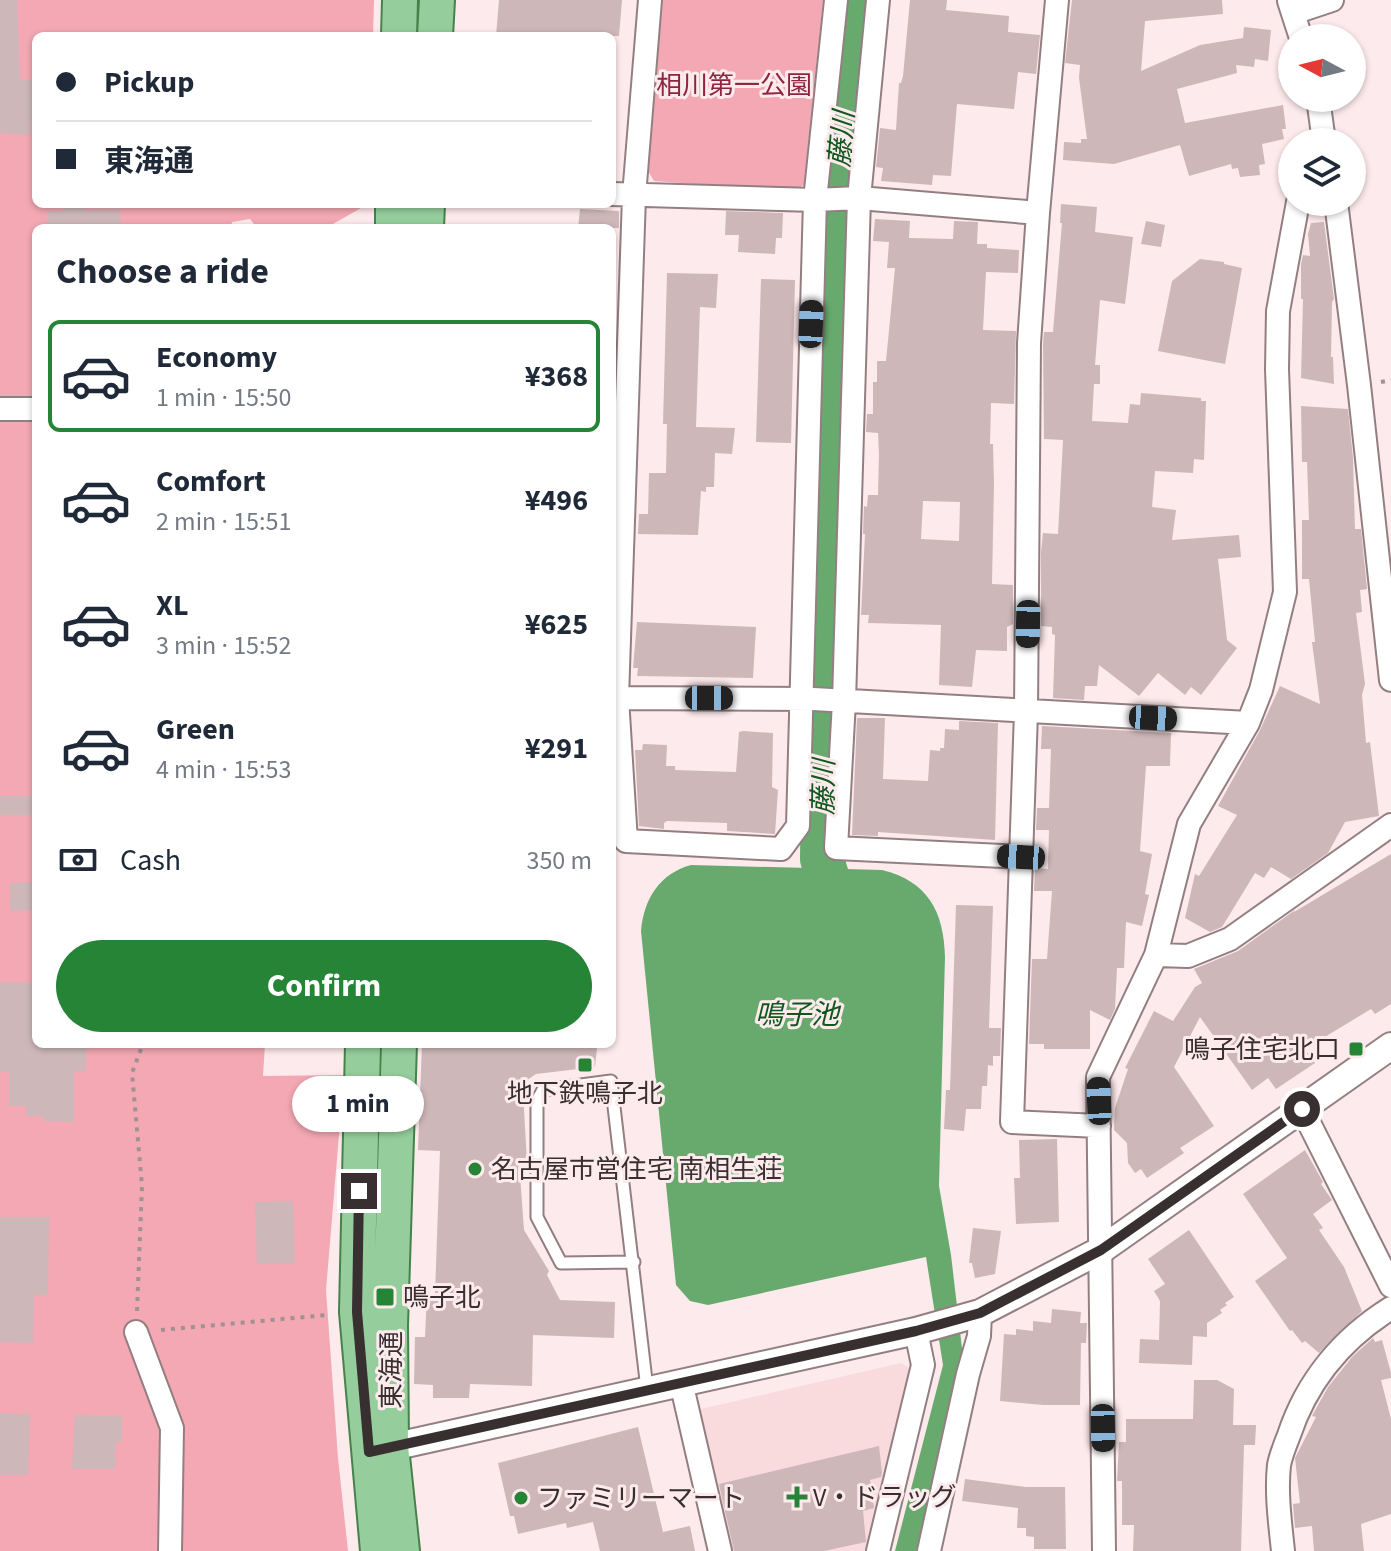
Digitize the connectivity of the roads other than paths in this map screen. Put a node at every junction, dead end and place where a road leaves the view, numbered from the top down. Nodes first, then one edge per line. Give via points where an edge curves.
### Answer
1 (400, 0) edge
2 (437, 0) edge
3 (650, 0) edge
4 (836, 0) edge
5 (878, 0) edge
6 (1057, 0) edge
7 (1332, 0) edge
8 (1291, 6) edge
9 (399, 32) edge
10 (435, 32) edge
11 (623, 195) edge
12 (836, 199) junction
13 (1038, 213) junction
14 (1295, 216) edge
15 (1338, 216) edge
16 (0, 409) edge
17 (32, 409) edge
18 (616, 586) edge
19 (1391, 680) edge
20 (616, 698) edge
21 (822, 700) junction
22 (1026, 712) junction
23 (616, 722) edge
24 (1248, 723) junction
25 (1391, 825) edge
26 (1021, 857) junction
27 (1156, 955) junction
28 (1391, 1046) edge
29 (363, 1048) edge
30 (399, 1048) edge
31 (1302, 1109) junction
32 (1099, 1126) junction
33 (1101, 1250) junction
34 (634, 1262) junction
35 (1391, 1286) edge
36 (1391, 1308) edge
37 (973, 1315) junction
38 (923, 1329) junction
39 (136, 1332) road end
40 (681, 1382) junction
41 (647, 1389) junction
42 (380, 1450) junction
43 (170, 1551) edge
44 (378, 1551) edge
45 (402, 1551) edge
46 (720, 1551) edge
47 (878, 1551) edge
48 (929, 1551) edge
49 (1104, 1551) edge
50 (1283, 1551) edge

1 - 9 main road
2 - 10 main road
3 - 11 street
4 - 12 street
5 - 12 street
6 - 13 street
7 - 8 street
11 - 12 street
11 - 18 street
12 - 13 street
12 - 21 street
12 - 21 street
13 - 22 street via 1029,343
14 - 24 street via 1278,311 1285,592
15 - 19 street
16 - 17 street
20 - 21 street
21 - 22 street
21 - 23 street via 798,826 781,849 626,841
21 - 26 street via 836,848
22 - 24 street
22 - 26 street
24 - 27 street via 1189,824
25 - 27 street via 1230,939 1188,956
26 - 32 street via 1012,1122
27 - 32 street via 1098,1077
28 - 31 street
29 - 42 main road, 東海通 via 357,1312
30 - 42 main road, 東海通 via 390,1325
31 - 33 street
31 - 35 street
32 - 33 street
33 - 37 street
33 - 49 street
34 - 34 lane via 561,1263 555,1252 537,1217 537,1101 543,1090 611,1081
34 - 41 lane
36 - 50 street via 1339,1349 1301,1401 1280,1462
37 - 38 street
37 - 48 street via 979,1336
38 - 40 street
38 - 47 street via 923,1365
39 - 43 street via 172,1428
40 - 41 street
40 - 46 street
41 - 42 street
42 - 44 main road, 東海通
42 - 45 main road, 東海通

